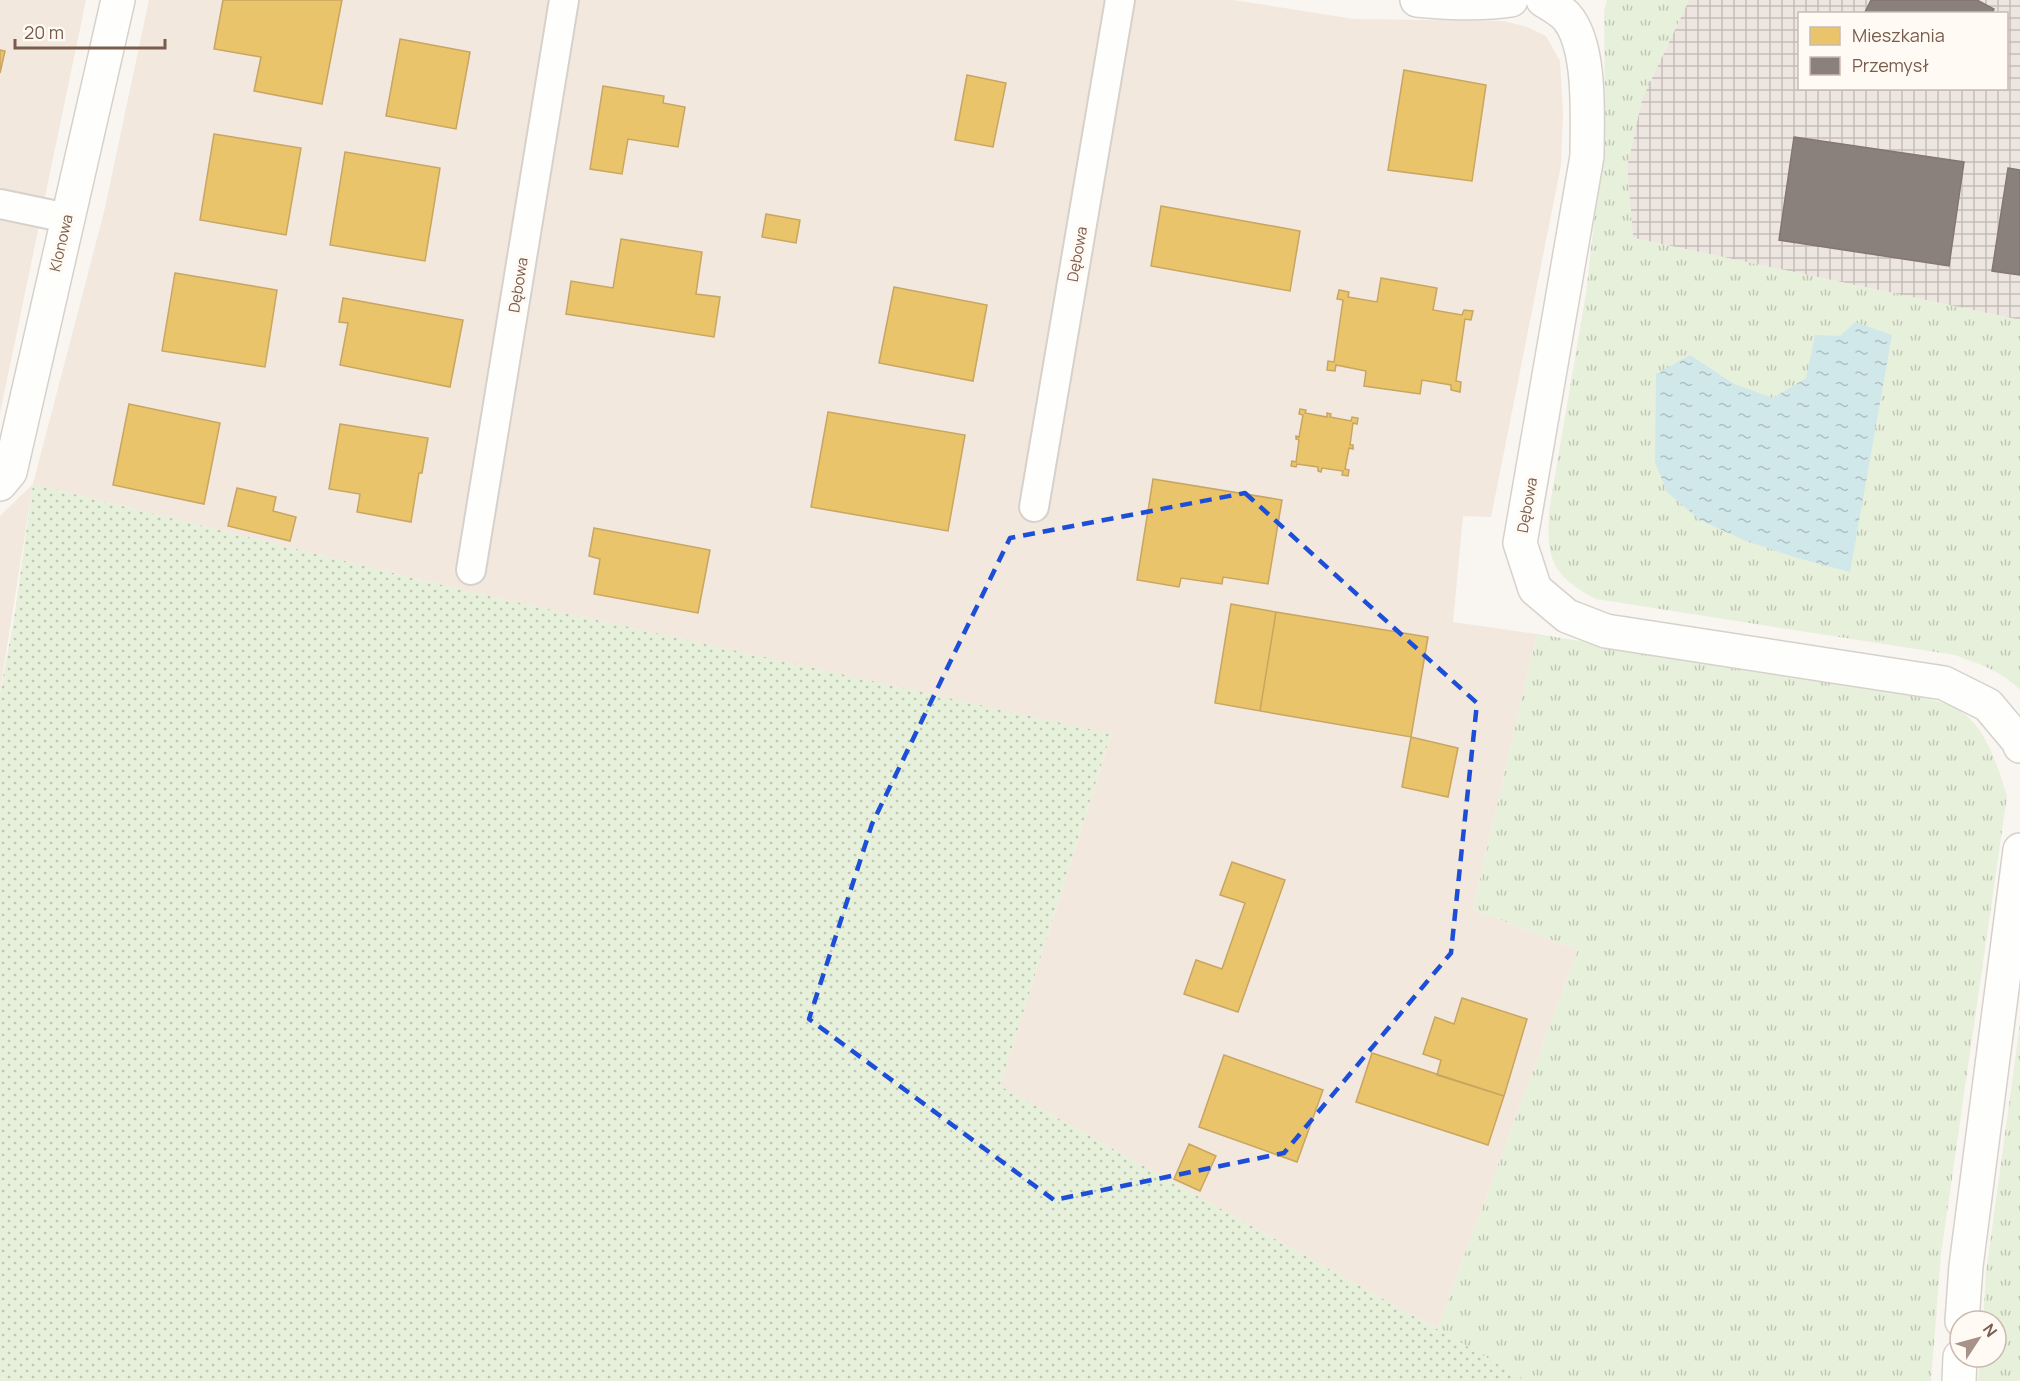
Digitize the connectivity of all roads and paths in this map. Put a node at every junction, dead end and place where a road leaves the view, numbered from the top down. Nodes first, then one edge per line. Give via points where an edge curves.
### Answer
1 (118, 0) edge
2 (564, 0) edge
3 (1120, 0) edge
4 (1417, 0) edge
5 (1511, 0) edge
6 (1544, 0) edge
7 (0, 204) edge
8 (67, 218) junction
9 (0, 484) edge
10 (1034, 507) dead end
11 (471, 570) dead end
12 (2020, 746) edge
13 (2020, 850) edge
14 (1963, 1309) edge

1 - 8 street, Klonowa
2 - 11 lane, Dębowa
3 - 10 lane, Dębowa
4 - 5 street
6 - 12 street, Dębowa via 1566,16 1581,43 1587,96 1587,156 1520,543 1535,589 1567,616 1606,631 1944,683 1988,705
7 - 8 lane
8 - 9 street, Klonowa via 10,472
13 - 14 street

